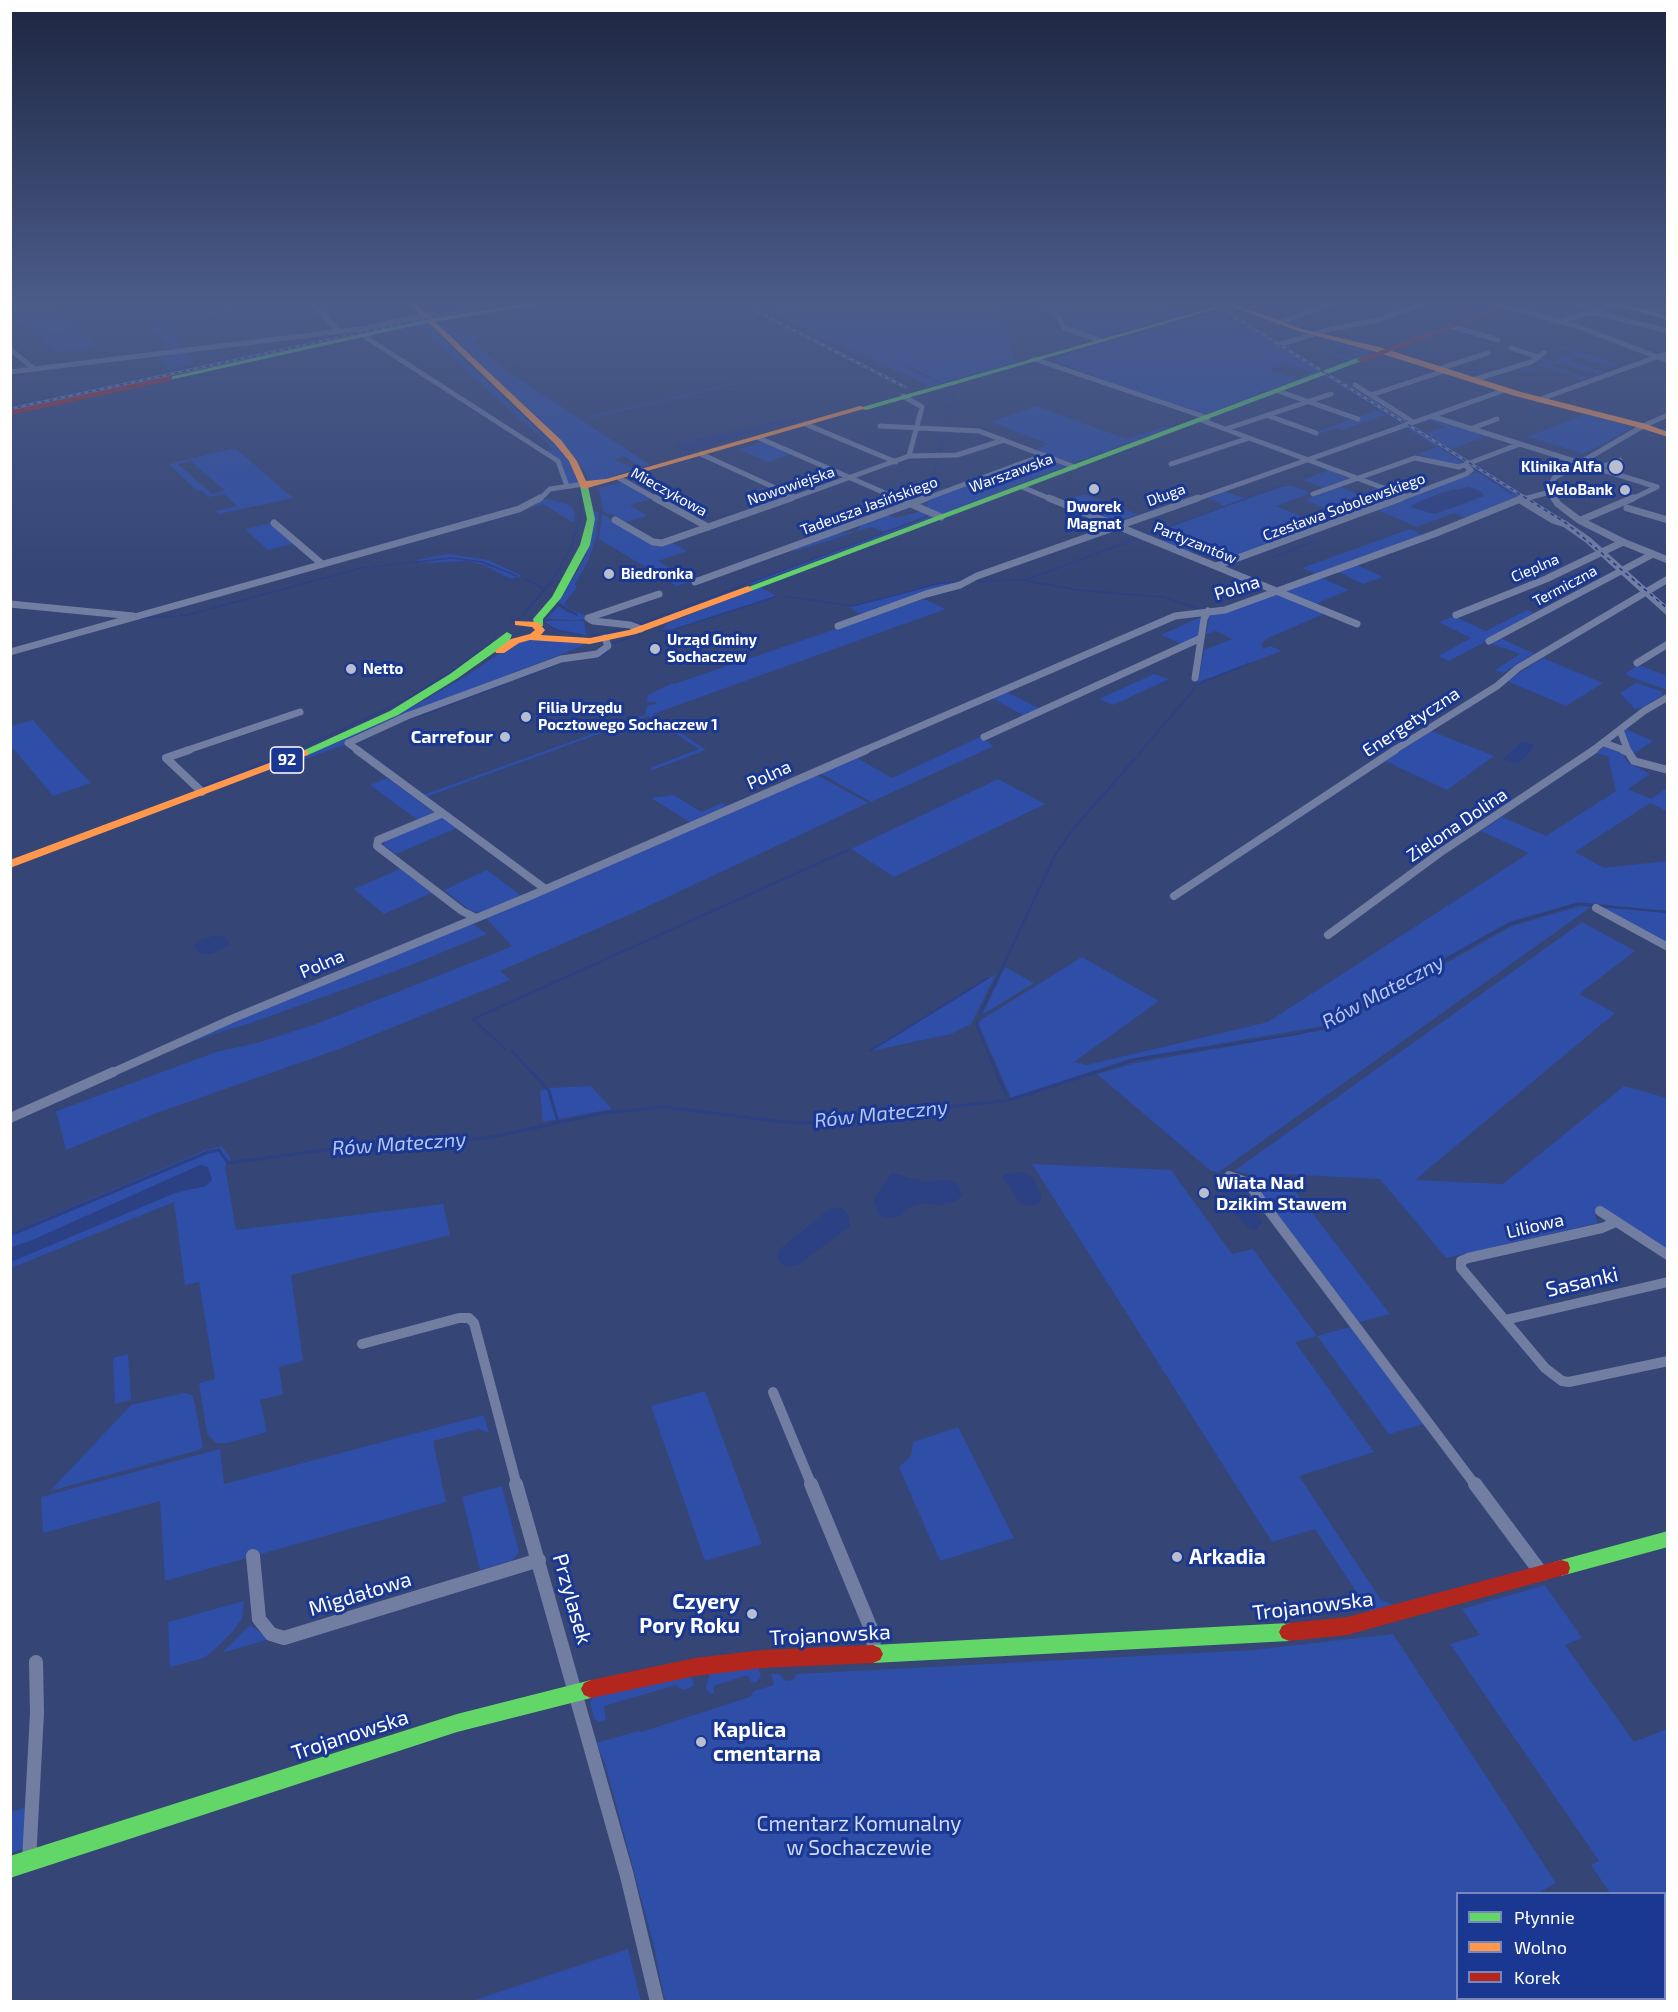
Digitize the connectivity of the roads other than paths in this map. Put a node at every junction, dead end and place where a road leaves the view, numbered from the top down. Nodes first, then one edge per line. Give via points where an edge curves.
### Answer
1 (87, 396) edge
2 (457, 396) edge
3 (511, 396) edge
4 (903, 396) joint
5 (1139, 396) edge
6 (1265, 396) edge
7 (1292, 396) edge
8 (1326, 396) edge
9 (1372, 396) edge
10 (1488, 396) edge
11 (1524, 396) edge
12 (1549, 396) edge
13 (1538, 400) junction
14 (1310, 402) junction
15 (10, 413) edge
16 (1668, 414) edge
17 (1269, 416) junction
18 (1431, 416) junction
19 (1497, 418) dead end
20 (1204, 419) junction
21 (1358, 419) dead end
22 (1413, 422) junction
23 (805, 424) junction
24 (880, 426) dead end
25 (1643, 426) junction
26 (916, 427) junction
27 (1226, 429) junction
28 (1470, 429) junction
29 (1316, 433) dead end
30 (1668, 435) edge
31 (759, 438) junction
32 (1249, 438) junction
33 (1004, 440) junction
34 (1520, 444) junction
35 (1598, 453) junction
36 (700, 454) junction
37 (1044, 455) junction
38 (909, 456) junction
39 (1307, 459) junction
40 (896, 462) junction
41 (1171, 464) dead end
42 (1579, 464) junction
43 (1465, 465) junction
44 (1075, 467) junction
45 (1596, 469) junction
46 (619, 478) junction
47 (851, 478) junction
48 (1357, 478) junction
49 (584, 484) junction
50 (567, 486) junction
51 (1022, 487) junction
52 (1550, 492) junction
53 (1313, 494) dead end
54 (1405, 496) junction
55 (795, 497) junction
56 (1520, 500) junction
57 (911, 503) junction
58 (1627, 508) dead end
59 (589, 512) junction
60 (940, 517) junction
61 (615, 520) dead end
62 (1580, 520) junction
63 (1668, 520) edge
64 (274, 523) dead end
65 (1119, 526) junction
66 (708, 527) junction
67 (1603, 533) junction
68 (1588, 540) junction
69 (1623, 542) junction
70 (1602, 552) junction
71 (1653, 554) junction
72 (1668, 560) edge
73 (322, 564) junction
74 (1216, 566) junction
75 (1622, 571) junction
76 (1668, 579) edge
77 (695, 582) dead end
78 (1276, 591) junction
79 (1646, 593) junction
80 (659, 594) dead end
81 (10, 604) edge
82 (1208, 611) junction
83 (1668, 612) edge
84 (1456, 615) dead end
85 (135, 617) junction
86 (518, 623) junction
87 (1357, 624) dead end
88 (838, 626) dead end
89 (646, 627) junction
90 (533, 632) junction
91 (507, 635) junction
92 (1201, 638) junction
93 (1489, 641) dead end
94 (599, 644) junction
95 (1668, 644) edge
96 (10, 652) edge
97 (1637, 663) dead end
98 (1195, 678) dead end
99 (1667, 697) edge
100 (300, 712) dead end
101 (394, 712) junction
102 (1620, 730) junction
103 (984, 737) dead end
104 (1604, 743) junction
105 (1628, 752) junction
106 (1668, 770) edge
107 (202, 792) junction
108 (441, 814) junction
109 (10, 864) edge
110 (544, 888) junction
111 (1174, 896) dead end
112 (1596, 908) dead end
113 (476, 918) junction
114 (1328, 935) dead end
115 (1668, 947) edge
116 (10, 1118) edge
117 (1229, 1176) dead end
118 (1600, 1211) dead end
119 (1616, 1221) junction
120 (1668, 1255) edge
121 (1668, 1282) edge
122 (1505, 1320) junction
123 (362, 1344) dead end
124 (1668, 1361) edge
125 (773, 1392) dead end
126 (1668, 1539) edge
127 (253, 1556) dead end
128 (539, 1560) junction
129 (1542, 1574) junction
130 (873, 1653) junction
131 (36, 1662) dead end
132 (575, 1692) junction
133 (29, 1860) junction
134 (10, 1866) edge
135 (657, 2001) edge

1 - 15 street
2 - 50 street via 558,461
3 - 49 street, 92 via 561,445
4 - 23 street
4 - 26 street via 921,406
5 - 20 street
6 - 20 street, Warszawska
7 - 14 street
8 - 14 street
9 - 22 street
10 - 18 street, Długa
11 - 13 street
12 - 13 street
13 - 25 street
14 - 17 street
14 - 21 street
16 - 25 street
17 - 27 street
17 - 29 street
18 - 22 street, Długa
18 - 28 street
19 - 28 street
20 - 27 street
20 - 44 street, Warszawska
22 - 39 street, Długa
23 - 31 street
23 - 40 street
24 - 26 street
25 - 30 street
25 - 35 street
26 - 33 street via 975,430
26 - 38 street
27 - 32 street
28 - 34 street
31 - 36 street
31 - 47 street
32 - 39 street
32 - 41 street
33 - 37 street
33 - 38 street via 957,455
34 - 42 street
34 - 43 street
35 - 42 street
35 - 45 street via 1620,460
36 - 46 street
36 - 55 street
37 - 44 street
37 - 57 street, Tadeusza Jasińskiego
38 - 40 street, Nowowiejska
39 - 48 street
39 - 65 street, Długa
40 - 47 street, Nowowiejska
42 - 45 street
42 - 52 street via 1554,478
43 - 48 street via 1449,466 1418,458
43 - 54 street, Czesława Sobolewskiego via 1470,473
44 - 51 street, Warszawska
45 - 62 street via 1657,487 1590,519
46 - 49 street
46 - 66 street, Mieczykowa
47 - 55 street, Nowowiejska
47 - 57 street
48 - 53 street
48 - 54 street
49 - 50 street
49 - 59 street, 92
50 - 73 street via 550,489 536,502 519,509
51 - 60 street, Warszawska
51 - 65 street, Partyzantów
52 - 56 street, Polna
52 - 62 street via 1558,504
54 - 74 street, Czesława Sobolewskiego
55 - 66 street, Nowowiejska
56 - 68 street
56 - 78 street, Polna
57 - 60 street
57 - 77 street, Tadeusza Jasińskiego
58 - 63 street
59 - 86 street, 92 via 578,546 559,581 529,618
59 - 90 street, 92 via 590,527 581,555
60 - 89 street, Warszawska
61 - 66 street, Nowowiejska via 656,543
62 - 67 street
64 - 73 street
65 - 74 street, Partyzantów
65 - 88 street, Długa
67 - 68 street
67 - 69 street
68 - 70 street
69 - 70 street, Cieplna
69 - 71 street
70 - 75 street
70 - 84 street, Cieplna
71 - 72 street
71 - 75 street, Termiczna
73 - 85 street
74 - 78 street, Partyzantów
75 - 79 street
75 - 93 street, Termiczna
76 - 79 street, Energetyczna
78 - 82 street, Polna via 1225,610
78 - 87 street, Partyzantów
79 - 83 street
79 - 111 street, Energetyczna via 1512,672 1497,686
80 - 89 street via 588,618
81 - 85 street
82 - 92 street
82 - 110 street, Polna via 1175,616
85 - 96 street
86 - 90 street
86 - 91 street, 92 via 507,628
89 - 94 street, Warszawska
90 - 91 street
90 - 94 street, Warszawska
90 - 101 street, 92 via 458,680
91 - 101 street, 92 via 454,676
92 - 98 street
92 - 103 street
94 - 108 street via 592,655 561,659 407,716 348,743
95 - 97 street
99 - 102 street, Zielona Dolina
100 - 107 street via 166,758
101 - 107 street, 92 via 314,750
102 - 104 street, Zielona Dolina
102 - 105 street
104 - 105 street
104 - 114 street, Zielona Dolina via 1441,852
105 - 106 street via 1635,762
107 - 109 street, 92
108 - 110 street
108 - 113 street via 378,840 377,846
110 - 113 street, Polna
112 - 115 street
113 - 116 street, Polna via 244,1013
117 - 129 street via 1248,1183
118 - 119 street
119 - 120 street
119 - 122 street, Liliowa via 1602,1228 1461,1261 1461,1268
121 - 122 street, Sasanki
122 - 124 street via 1545,1368 1556,1378 1569,1382
123 - 128 street, Przylasek via 459,1318 469,1318 474,1323
125 - 130 street via 874,1636
126 - 129 street, Trojanowska
127 - 128 street, Migdałowa via 259,1619 271,1634 284,1638
128 - 132 street, Przylasek
129 - 130 street, Trojanowska via 1386,1618 1301,1632
130 - 132 street, Trojanowska via 695,1667
131 - 133 street via 38,1713
132 - 133 street, Trojanowska via 457,1724
132 - 135 street, Przylasek via 627,1876
133 - 134 street, Trojanowska

